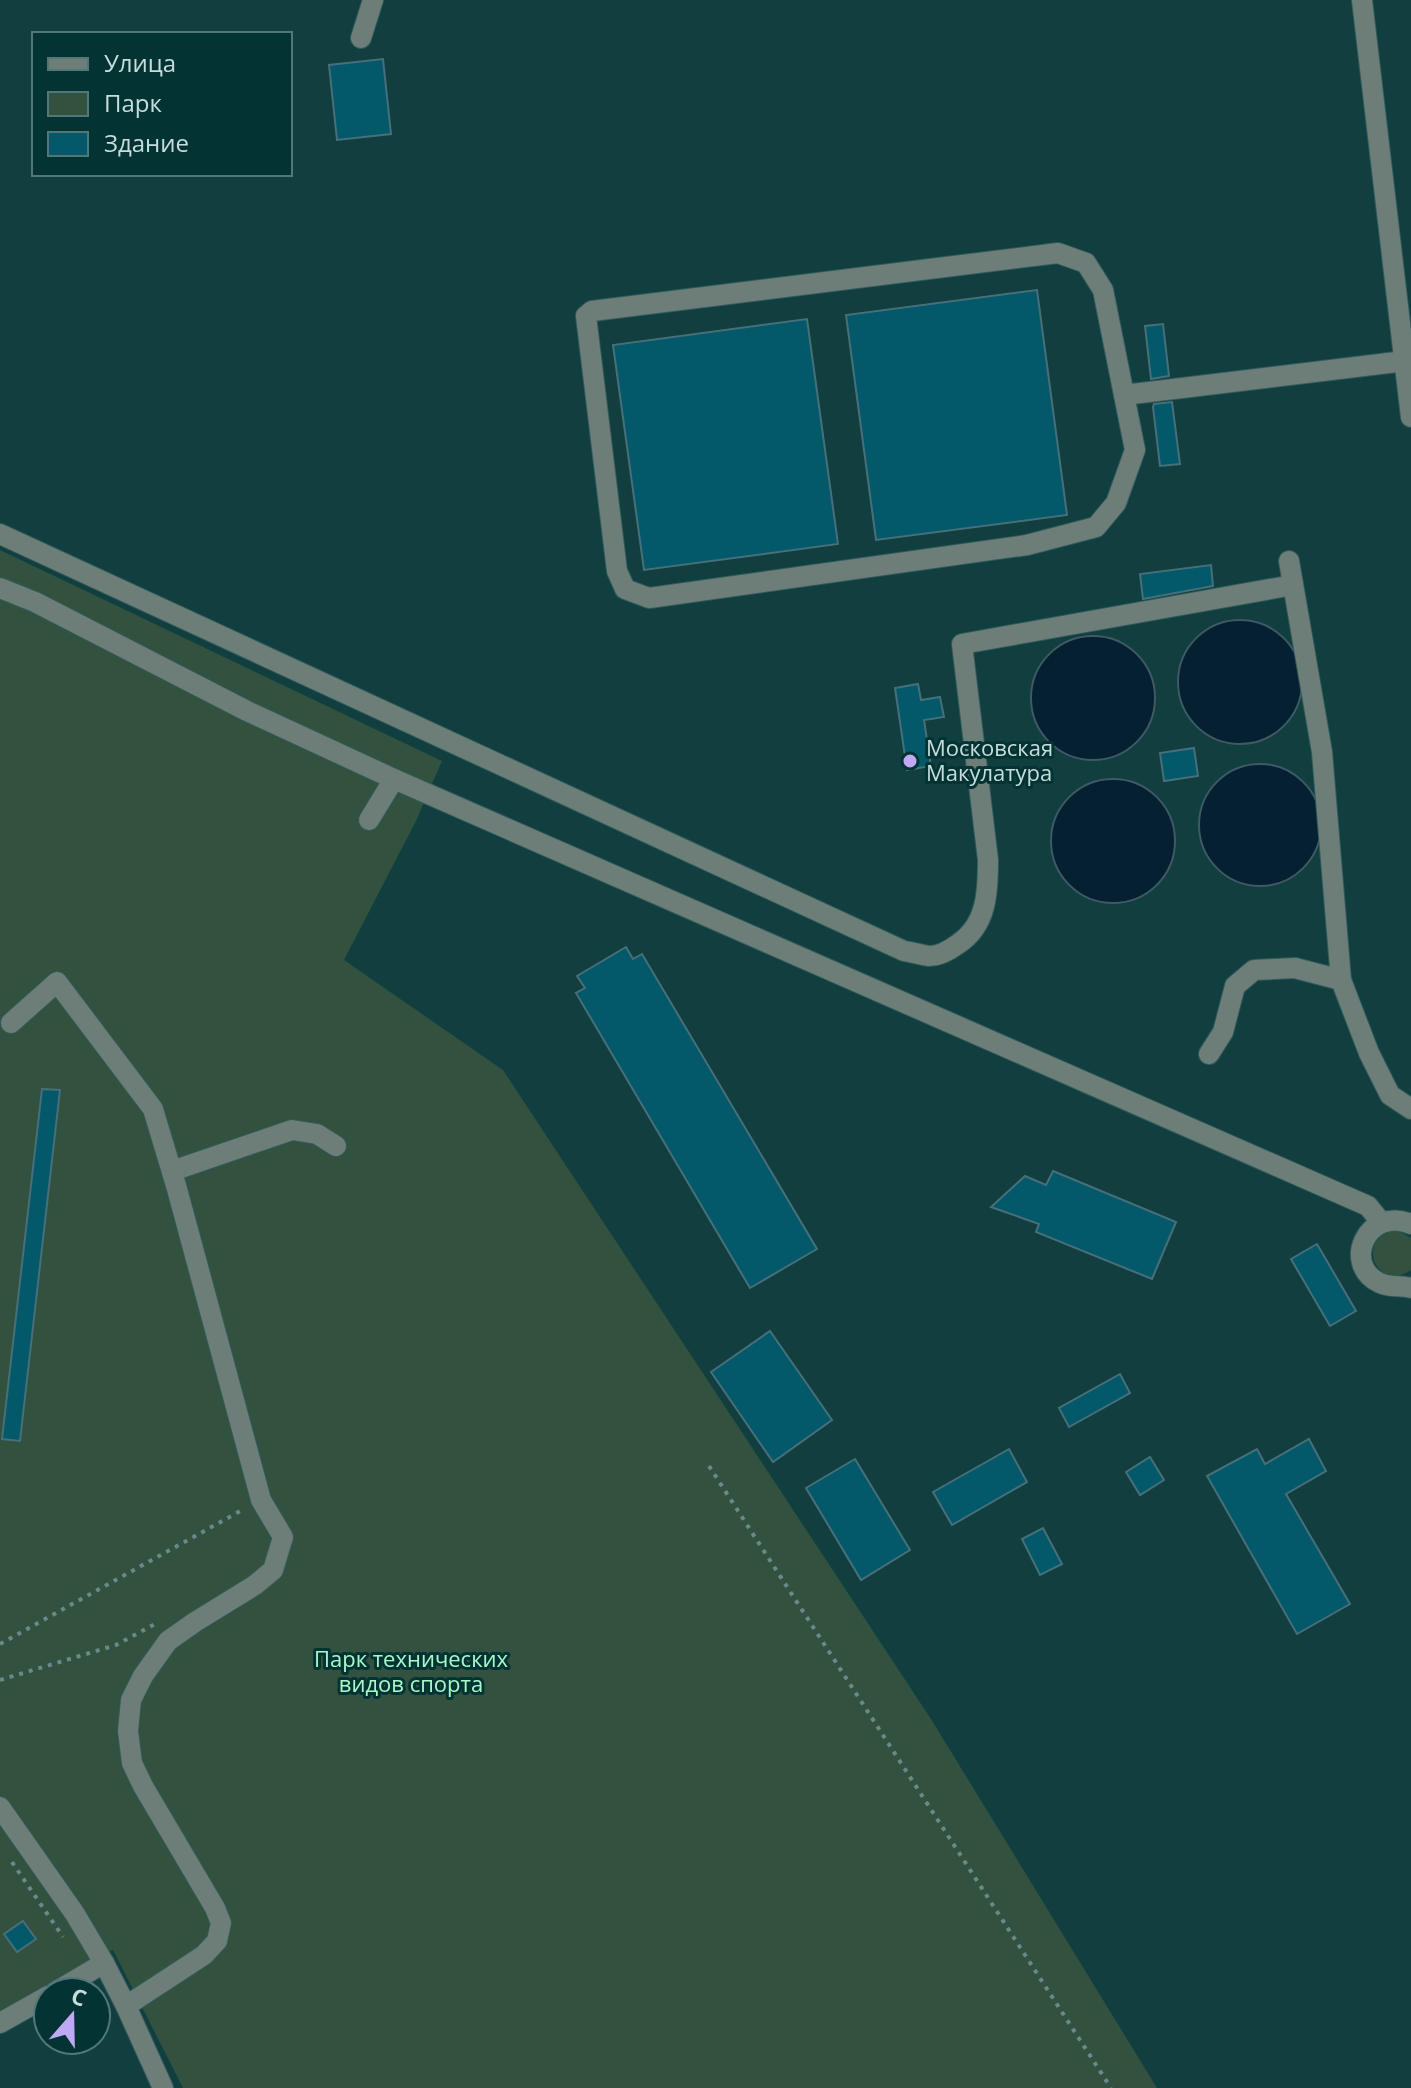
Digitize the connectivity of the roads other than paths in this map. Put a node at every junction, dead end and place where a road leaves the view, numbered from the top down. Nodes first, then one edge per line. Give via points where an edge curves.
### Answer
1 (373, 0) edge
2 (1362, 0) edge
3 (361, 38) dead end
4 (1405, 361) junction
5 (1124, 395) junction
6 (1411, 417) edge
7 (0, 534) edge
8 (1289, 561) dead end
9 (1293, 585) junction
10 (0, 588) edge
11 (394, 779) junction
12 (369, 820) dead end
13 (1341, 980) junction
14 (11, 1023) dead end
15 (1209, 1054) dead end
16 (1411, 1109) edge
17 (336, 1146) dead end
18 (172, 1171) junction
19 (1381, 1222) junction
20 (1411, 1224) edge
21 (1411, 1288) edge
22 (0, 1807) edge
23 (104, 1963) junction
24 (82, 1976) edge
25 (32, 2005) edge
26 (126, 2006) junction
27 (0, 2023) edge
28 (163, 2088) edge

1 - 3 street
2 - 4 street
4 - 5 street
4 - 6 street
5 - 5 street via 1103,290 1086,263 1058,253 592,311 586,316 617,571 625,589 649,598 1027,545 1096,527 1116,503 1135,450
7 - 9 street via 904,951 931,956 968,937 981,919 988,891 962,644
8 - 9 street
9 - 13 street via 1322,752
10 - 11 street
11 - 12 street
11 - 19 street via 1368,1206
13 - 15 street via 1295,968 1254,970 1235,986 1223,1032
13 - 16 street via 1390,1095
14 - 18 street via 57,982 153,1109
17 - 18 street via 317,1134 292,1130
18 - 26 street via 261,1500 283,1537 273,1570 168,1641 131,1700 132,1763 221,1923 217,1941 204,1955
19 - 20 street
19 - 21 street via 1365,1237 1365,1269 1381,1284
22 - 23 street
23 - 24 street
23 - 26 street
25 - 27 street
26 - 28 street

